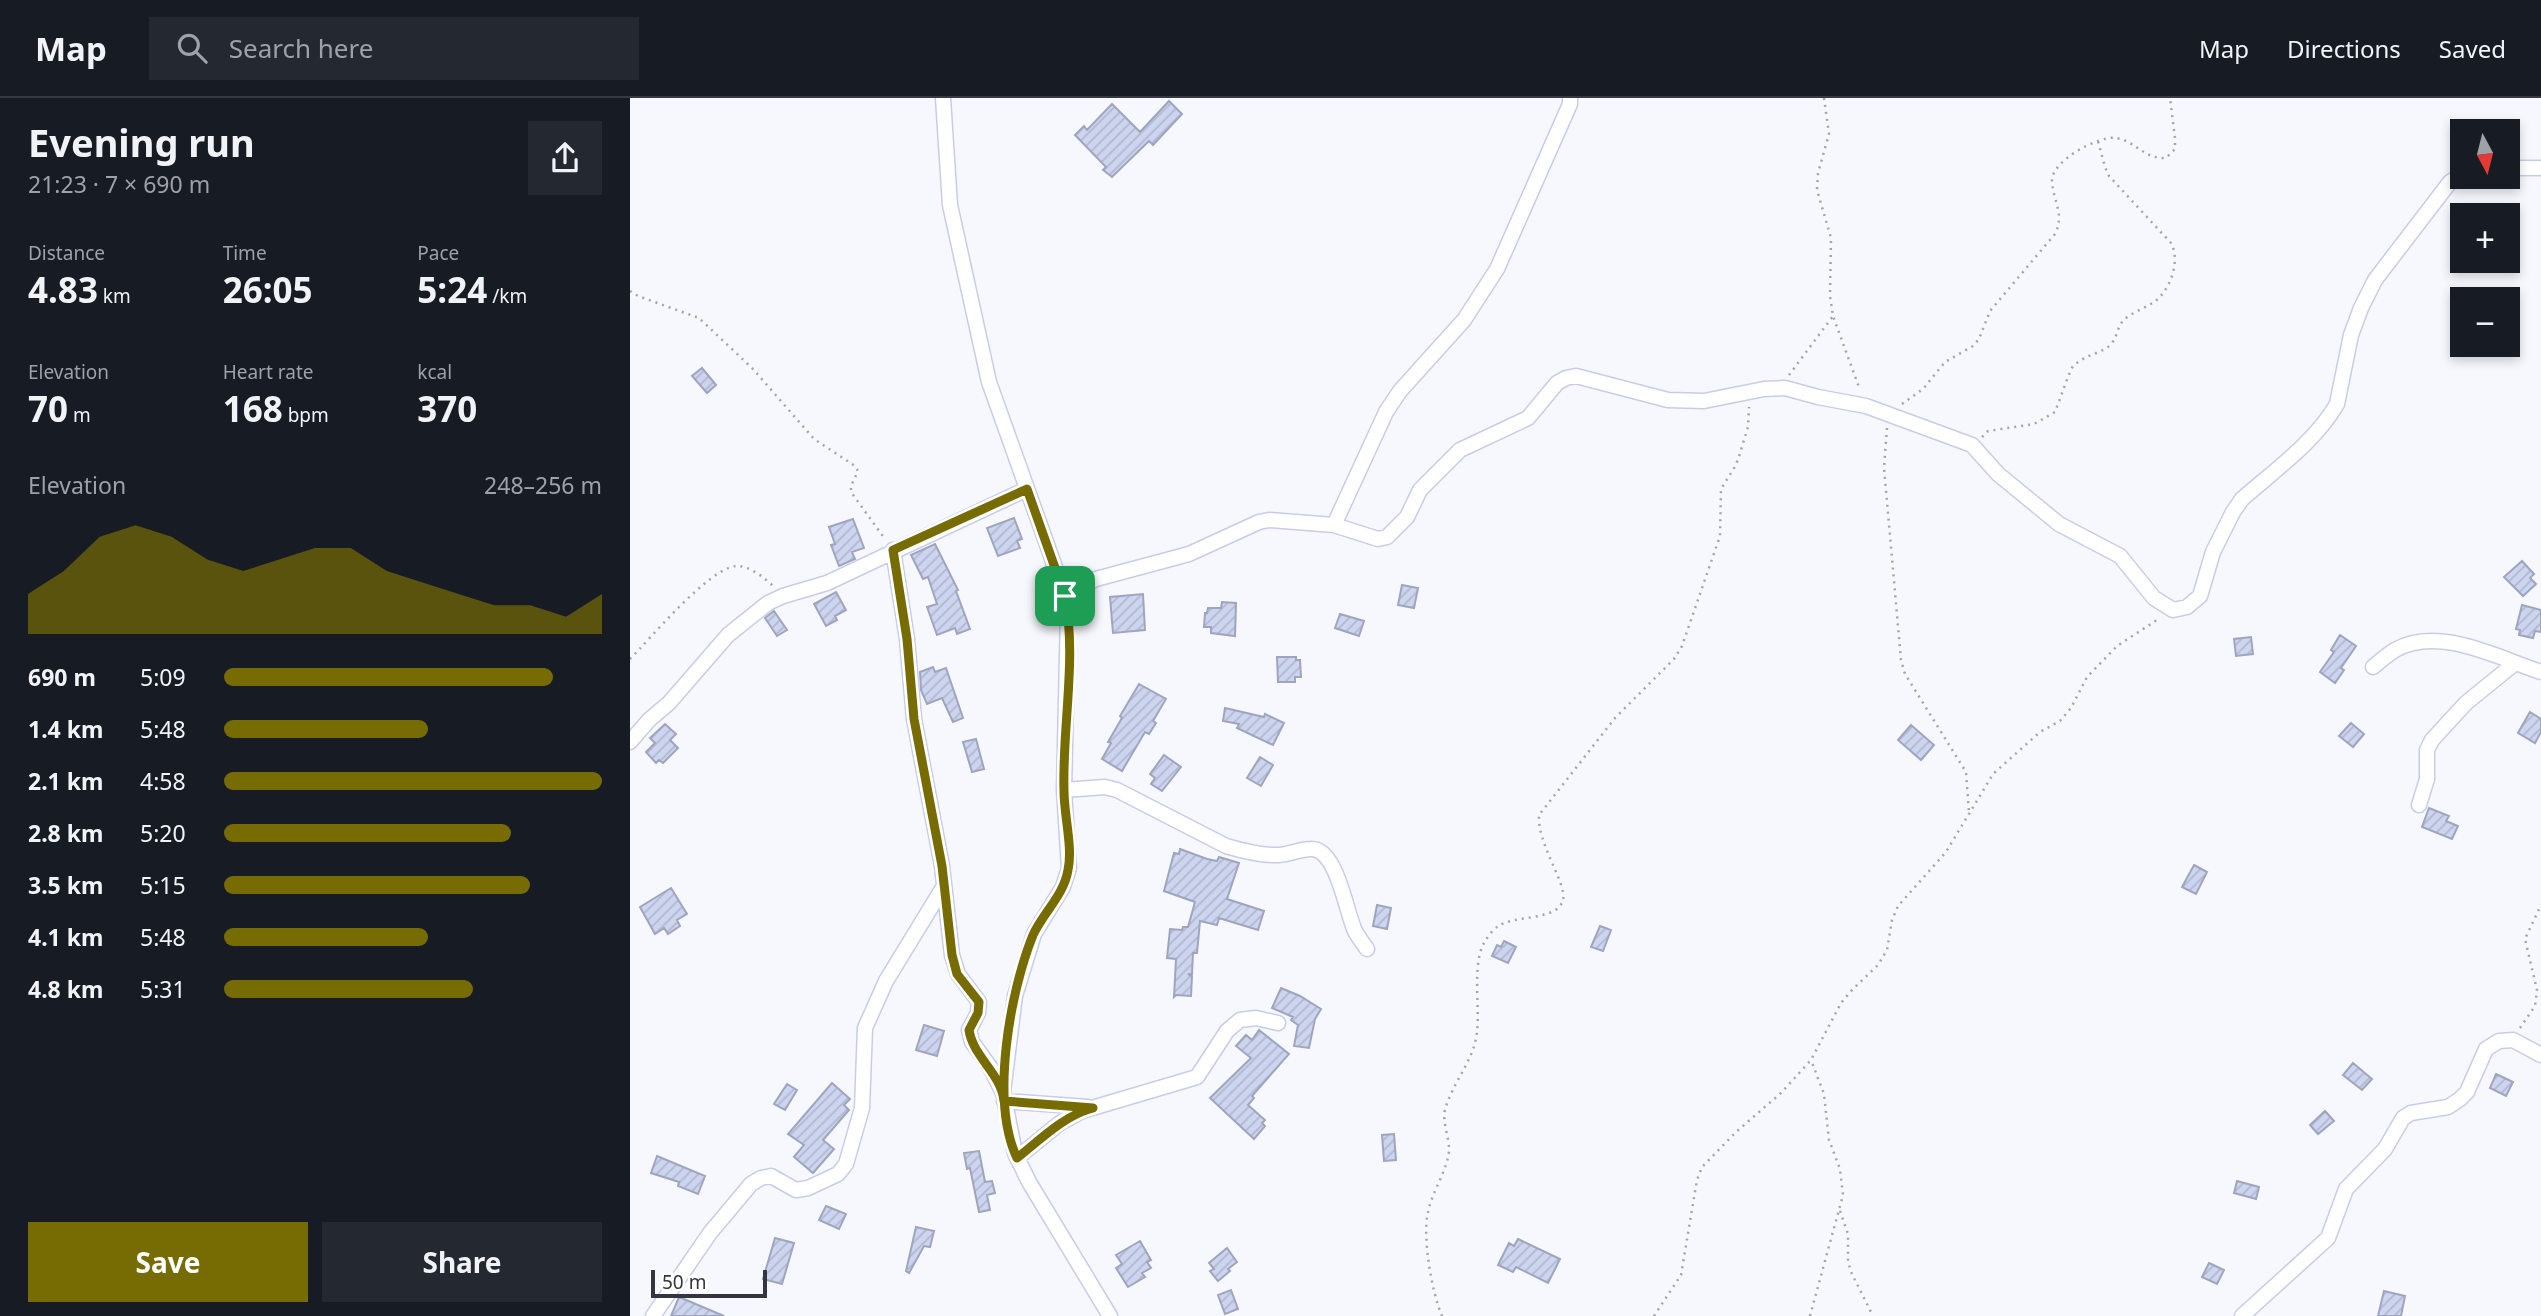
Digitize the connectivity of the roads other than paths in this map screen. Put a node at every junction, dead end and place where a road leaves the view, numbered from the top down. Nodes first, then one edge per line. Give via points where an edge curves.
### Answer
1 (943, 98) edge
2 (1570, 98) edge
3 (2520, 168) edge
4 (2541, 168) edge
5 (2450, 183) edge
6 (1027, 489) junction
7 (1334, 525) junction
8 (893, 550) junction
9 (1065, 596) junction
10 (2514, 664) junction
11 (2373, 667) dead end
12 (2541, 672) edge
13 (630, 742) edge
14 (1064, 790) junction
15 (2419, 805) dead end
16 (944, 886) junction
17 (1367, 949) dead end
18 (1278, 1023) dead end
19 (2541, 1055) edge
20 (1004, 1097) junction
21 (1093, 1108) junction
22 (1017, 1158) junction
23 (653, 1316) edge
24 (1110, 1316) edge
25 (2242, 1316) edge

1 - 6 street via 950,205 969,295 989,382
2 - 7 street via 1497,269 1464,320 1386,412
3 - 4 street
5 - 7 street via 2375,280 2351,335 2337,404 2315,434 2242,499 2213,552 2200,596 2187,607 2173,610 2154,598 2120,556 2059,524 1998,474 1972,445 1866,406 1780,387 1704,401 1668,400 1576,376 1566,378 1528,418 1460,450 1420,490 1407,517 1387,537 1378,539
6 - 8 street
6 - 9 street
7 - 9 street via 1283,520 1259,523 1189,554 1085,582
8 - 13 street via 760,609 728,635
8 - 16 street via 916,737
9 - 14 street via 1069,631
10 - 11 street via 2459,643 2432,641 2396,650
10 - 12 street
10 - 15 street via 2466,703 2432,740
14 - 17 street via 1117,789 1241,850 1265,855 1321,852 1334,869 1355,931
14 - 20 street via 1069,867 1063,887 1034,934 1015,996
16 - 20 street via 954,966 979,1002 969,1035
16 - 23 street via 886,981 865,1028 862,1108 846,1164 838,1174 808,1188 796,1189 771,1176 751,1184 710,1233
18 - 21 street via 1240,1020 1227,1031 1197,1077
19 - 25 street via 2513,1040 2499,1041 2486,1049 2460,1099 2448,1107 2403,1118 2385,1149 2346,1189 2328,1238
20 - 21 street
20 - 22 street
21 - 22 street via 1060,1123
22 - 24 street

